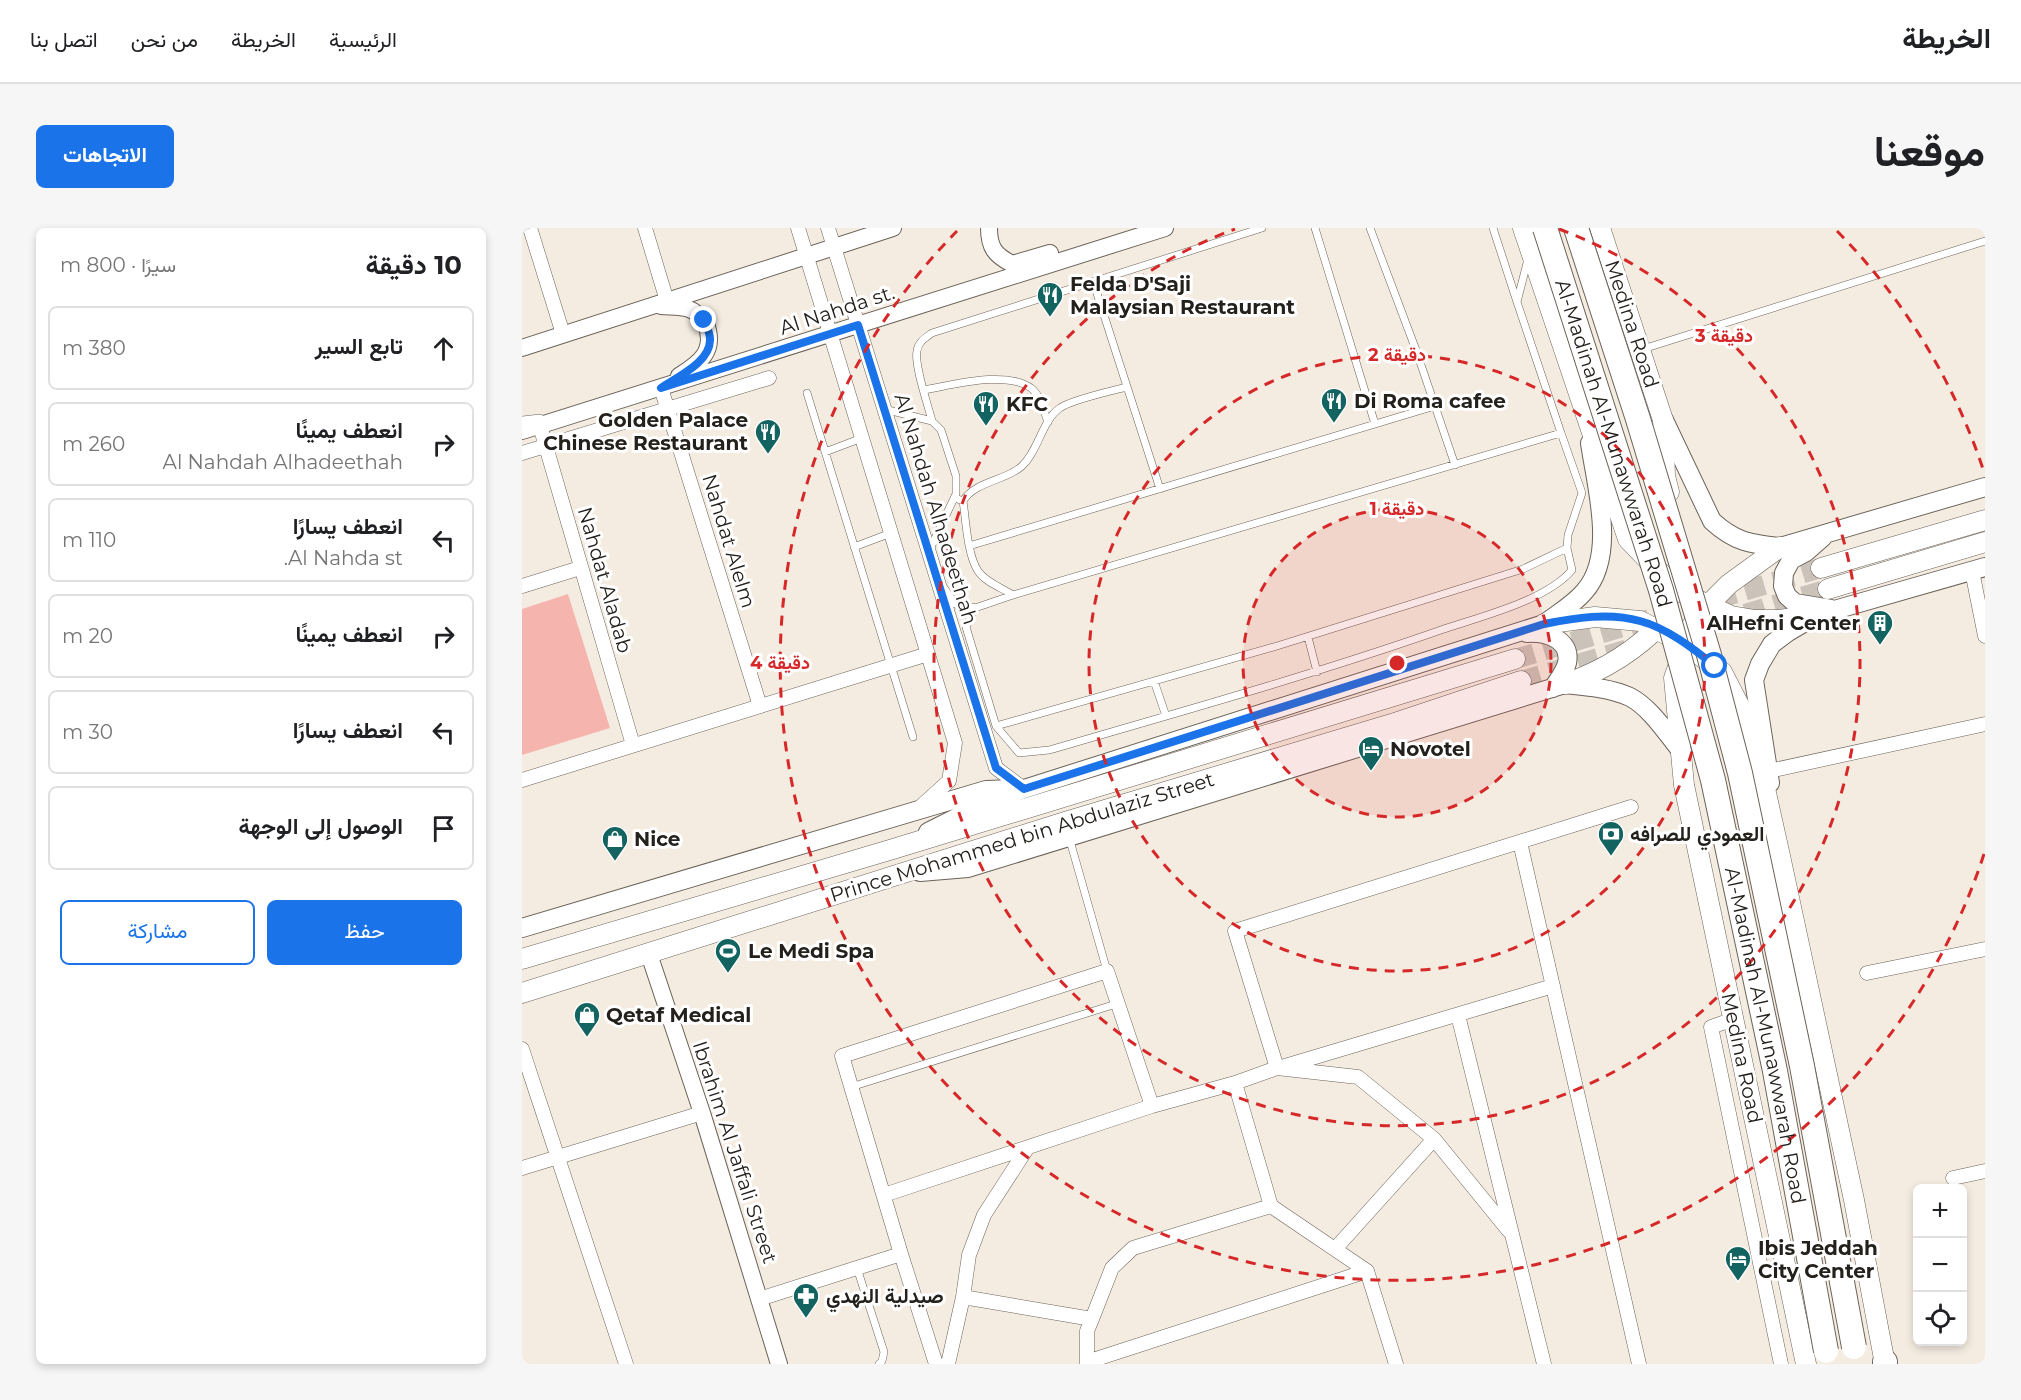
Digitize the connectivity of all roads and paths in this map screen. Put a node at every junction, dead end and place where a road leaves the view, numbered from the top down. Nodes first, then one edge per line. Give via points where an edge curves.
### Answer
1 (530, 228) edge
2 (645, 228) edge
3 (798, 228) edge
4 (828, 228) edge
5 (893, 228) edge
6 (989, 228) edge
7 (1262, 228) edge
8 (1314, 228) edge
9 (1370, 228) edge
10 (1493, 228) edge
11 (1523, 228) edge
12 (1545, 228) edge
13 (1576, 228) edge
14 (1600, 228) edge
15 (1163, 229) edge
16 (1985, 242) edge
17 (833, 246) junction
18 (1531, 251) junction
19 (808, 260) junction
20 (1093, 281) junction
21 (1517, 302) junction
22 (660, 303) junction
23 (858, 325) junction
24 (828, 328) junction
25 (563, 334) junction
26 (523, 348) edge
27 (1641, 350) junction
28 (769, 378) dead end
29 (1127, 387) junction
30 (661, 388) junction
31 (924, 390) junction
32 (807, 393) dead end
33 (1435, 406) junction
34 (667, 408) junction
35 (884, 409) junction
36 (570, 416) junction
37 (522, 420) edge
38 (1586, 420) junction
39 (1663, 420) junction
40 (932, 421) junction
41 (1048, 422) junction
42 (1375, 424) junction
43 (540, 426) junction
44 (522, 431) edge
45 (1561, 433) junction
46 (862, 438) junction
47 (547, 445) junction
48 (825, 452) junction
49 (522, 453) edge
50 (1455, 465) junction
51 (1665, 477) junction
52 (1985, 487) edge
53 (1160, 489) junction
54 (1612, 491) junction
55 (959, 499) junction
56 (1985, 520) edge
57 (1829, 532) junction
58 (891, 533) junction
59 (1985, 542) edge
60 (969, 546) junction
61 (854, 547) junction
62 (1780, 547) junction
63 (1567, 548) junction
64 (928, 551) junction
65 (580, 568) junction
66 (1821, 568) tunnel mouth
67 (1979, 569) edge
68 (936, 577) junction
69 (522, 586) edge
70 (1828, 589) tunnel mouth
71 (1683, 593) junction
72 (1013, 595) junction
73 (1707, 606) junction
74 (975, 608) junction
75 (1836, 610) junction
76 (1816, 615) junction
77 (1544, 624) junction
78 (1657, 628) junction
79 (1514, 633) junction
80 (1985, 636) edge
81 (1308, 637) junction
82 (1685, 644) junction
83 (928, 654) junction
84 (1515, 659) tunnel mouth
85 (891, 665) junction
86 (1317, 672) junction
87 (1154, 681) junction
88 (1521, 681) tunnel mouth
89 (1559, 686) junction
90 (760, 706) junction
91 (1166, 716) junction
92 (1985, 724) edge
93 (996, 726) junction
94 (913, 737) dead end
95 (633, 745) junction
96 (1682, 752) junction
97 (1766, 778) junction
98 (522, 780) edge
99 (1024, 789) junction
100 (1631, 807) dead end
101 (915, 812) junction
102 (1069, 837) junction
103 (1520, 842) junction
104 (893, 849) junction
105 (900, 874) junction
106 (522, 928) edge
107 (1985, 949) edge
108 (649, 954) junction
109 (522, 959) edge
110 (1107, 971) junction
111 (1867, 973) dead end
112 (1553, 986) junction
113 (522, 993) edge
114 (1116, 1004) junction
115 (1458, 1015) junction
116 (1734, 1019) junction
117 (522, 1049) edge
118 (1277, 1068) junction
119 (1235, 1083) junction
120 (851, 1087) junction
121 (1152, 1106) junction
122 (702, 1113) junction
123 (1434, 1139) junction
124 (1028, 1147) junction
125 (558, 1157) junction
126 (522, 1168) edge
127 (1985, 1171) edge
128 (1953, 1178) dead end
129 (884, 1195) junction
130 (1271, 1206) junction
131 (1512, 1234) junction
132 (1335, 1249) junction
133 (901, 1254) junction
134 (857, 1268) junction
135 (1367, 1271) junction
136 (963, 1297) junction
137 (759, 1299) junction
138 (1092, 1319) junction
139 (1855, 1356) edge
140 (1827, 1357) edge
141 (1087, 1363) edge
142 (1885, 1363) edge
143 (626, 1364) edge
144 (779, 1364) edge
145 (879, 1364) edge
146 (936, 1364) edge
147 (948, 1364) edge
148 (1396, 1364) edge
149 (1544, 1364) edge
150 (1639, 1364) edge
151 (1781, 1364) edge
152 (1806, 1364) edge

1 - 25 street
2 - 22 street
3 - 19 street
4 - 17 street, Al Nahdah Alhadeethah
5 - 17 street
6 - 15 street via 990,244 998,257 1012,264 1096,240
7 - 20 lane
8 - 42 lane
9 - 33 lane
10 - 21 lane
11 - 18 main road
12 - 140 highway, Al-Madinah Al-Munawwarah Road, bridge via 1661,590 1713,780 1775,1071
13 - 139 highway, Al-Madinah Al-Munawwarah Road, bridge via 1706,644 1740,773 1802,1066
14 - 27 main road, Medina Road
15 - 23 street, Al Nahda st.
16 - 27 lane
17 - 19 street
17 - 23 street, Al Nahdah Alhadeethah
18 - 21 lane
18 - 38 main road
19 - 22 street
19 - 24 street
20 - 29 lane
20 - 31 lane via 932,333 921,340 916,351
21 - 45 lane
22 - 25 street
22 - 30 street via 691,309 704,320 710,336 710,345 698,364
23 - 24 street, Al Nahda st.
23 - 35 street, Al Nahdah Alhadeethah
24 - 30 street, Al Nahda st.
24 - 46 street
25 - 26 street
27 - 39 main road, Medina Road
28 - 34 street
29 - 41 lane via 1061,407
29 - 53 lane
30 - 34 street, Nahdat Alelm
30 - 36 street, Al Nahda st.
31 - 40 lane
31 - 41 lane via 989,380 1018,382 1036,393
32 - 48 lane
33 - 42 lane
33 - 50 lane
34 - 47 street
34 - 90 street, Nahdat Alelm
35 - 40 lane
35 - 64 street, Al Nahdah Alhadeethah
36 - 37 lane
36 - 43 street, Al Nahda st.
38 - 54 main road
38 - 77 main road via 1603,528 1601,560 1585,592
39 - 51 main road, Medina Road
39 - 62 main road via 1712,521 1725,533 1750,544
40 - 55 lane via 941,430
41 - 55 lane via 1023,466
42 - 53 lane
43 - 44 street, Al Nahda st.
43 - 47 street, Nahdat Aladab
45 - 50 lane
45 - 63 lane via 1581,493
46 - 48 lane
46 - 58 street
47 - 49 street
47 - 65 street, Nahdat Aladab
48 - 61 lane
50 - 72 lane
51 - 54 main road via 1662,522 1651,528 1635,524
51 - 71 main road via 1689,572
52 - 57 main road
53 - 60 lane
54 - 71 main road via 1628,539
55 - 60 lane
55 - 64 lane
56 - 66 main road
57 - 62 main road
57 - 75 main road via 1791,560 1783,586 1786,596 1795,603
58 - 61 lane
58 - 83 street
59 - 70 main road
60 - 72 lane via 977,570
61 - 85 lane
62 - 73 main road via 1750,567
63 - 81 lane via 1523,569
63 - 86 lane via 1572,570 1564,580 1523,602
64 - 68 street, Al Nahdah Alhadeethah
65 - 69 street
65 - 95 street, Nahdat Aladab
67 - 75 main road
67 - 80 street
68 - 74 lane via 955,604
68 - 99 street, Al Nahdah Alhadeethah via 996,768
71 - 73 main road
71 - 78 main road via 1675,610
72 - 74 lane
73 - 76 main road via 1755,620
73 - 82 main road
74 - 93 lane via 966,627
75 - 76 main road
76 - 97 main road via 1772,645 1754,680
77 - 78 main road via 1603,617 1640,621
77 - 79 main road
78 - 82 main road
78 - 89 main road via 1632,650
79 - 89 main road via 1543,633 1557,638 1567,652
79 - 99 main road
81 - 86 lane
81 - 87 lane
82 - 96 main road via 1674,678
82 - 97 main road via 1722,672 1741,709
83 - 85 street
83 - 101 street via 956,743 949,781
84 - 104 main road, Prince Mohammed bin Abdulaziz Street
85 - 90 street
85 - 94 lane
86 - 91 lane
87 - 91 lane
87 - 93 lane
88 - 105 main road, Prince Mohammed bin Abdulaziz Street
89 - 96 main road via 1605,690 1630,697 1648,711
89 - 102 main road
90 - 95 street
91 - 93 lane via 1049,750 1019,753
92 - 97 street
95 - 98 street
96 - 97 main road via 1684,708 1695,696 1703,694 1725,708
96 - 116 main road, Medina Road via 1684,785
97 - 142 main road
99 - 101 main road via 986,790
99 - 104 main road
100 - 103 street
101 - 106 main road
102 - 105 main road via 968,868
102 - 110 lane
103 - 112 street
103 - 118 street via 1235,931
104 - 109 main road, Prince Mohammed bin Abdulaziz Street
105 - 108 main road, Prince Mohammed bin Abdulaziz Street
107 - 111 street
108 - 113 main road, Prince Mohammed bin Abdulaziz Street
108 - 122 street, Ibrahim Al Jaffali Street
110 - 114 street
110 - 120 street via 842,1056
112 - 115 street
112 - 150 street
114 - 120 lane
114 - 121 street
115 - 118 street
115 - 131 street
116 - 151 street via 1711,1027
116 - 152 main road, Medina Road
117 - 125 street
118 - 119 street
118 - 123 street via 1358,1077
119 - 121 street
119 - 130 street
120 - 129 street
121 - 124 street
122 - 125 street
122 - 137 street, Ibrahim Al Jaffali Street
123 - 131 street
123 - 132 street
124 - 129 street
124 - 136 street via 984,1215 969,1255
125 - 126 street
125 - 143 street
127 - 128 street
129 - 133 street
130 - 132 street
130 - 138 street via 1133,1248 1112,1268
131 - 149 street
132 - 135 street
133 - 134 street
133 - 146 street
134 - 137 street
134 - 145 lane via 884,1352
135 - 141 street
135 - 148 street
136 - 138 street
136 - 147 street
137 - 144 street, Ibrahim Al Jaffali Street
138 - 141 street via 1087,1331

